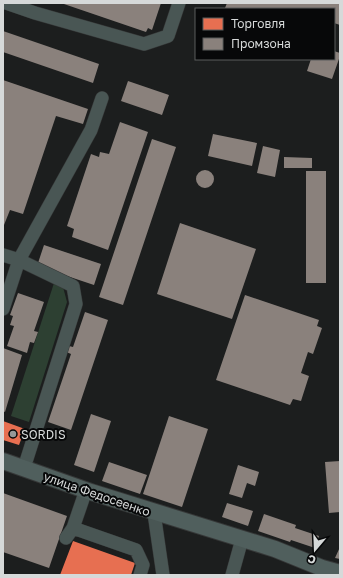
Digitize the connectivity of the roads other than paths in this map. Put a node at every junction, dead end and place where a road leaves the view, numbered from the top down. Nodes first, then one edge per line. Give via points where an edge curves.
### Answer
1 (6, 3) edge
2 (179, 3) edge
3 (102, 98) dead end
4 (3, 255) edge
5 (19, 260) junction
6 (3, 309) edge
7 (3, 461) edge
8 (24, 468) junction
9 (86, 490) junction
10 (154, 513) junction
11 (242, 539) junction
12 (340, 573) edge
13 (140, 575) edge
14 (163, 575) edge
15 (232, 575) edge

1 - 2 street via 144,44 168,36
3 - 5 street via 91,130
4 - 5 street
5 - 6 street
5 - 8 street via 73,286 76,304
7 - 8 main road, улица Федосеенко
8 - 9 main road, улица Федосеенко
9 - 10 main road, улица Федосеенко
9 - 13 street via 69,533 136,550 143,565
10 - 11 main road
10 - 14 street, улица Федосеенко
11 - 12 main road
11 - 15 street

